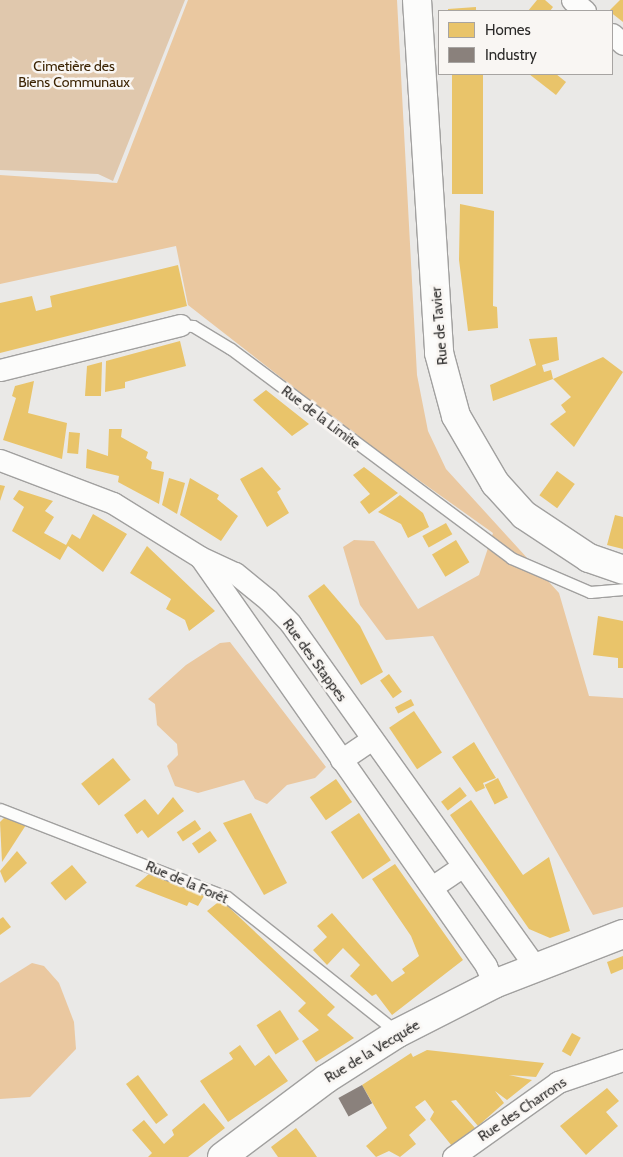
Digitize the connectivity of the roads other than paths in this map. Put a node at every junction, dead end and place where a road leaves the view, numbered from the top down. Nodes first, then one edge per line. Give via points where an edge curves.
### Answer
1 (417, 0) edge
2 (572, 0) edge
3 (584, 10) edge
4 (613, 35) edge
5 (623, 44) edge
6 (180, 325) joint
7 (0, 370) edge
8 (0, 460) edge
9 (200, 557) junction
10 (623, 570) edge
11 (623, 589) edge
12 (372, 739) junction
13 (341, 760) junction
14 (0, 809) edge
15 (463, 866) junction
16 (432, 888) junction
17 (623, 934) edge
18 (536, 968) junction
19 (494, 984) junction
20 (398, 1033) junction
21 (623, 1060) edge
22 (222, 1157) edge
23 (453, 1157) edge

1 - 10 street, Rue de Tavier via 439,353 456,416 495,484 524,515 589,558
2 - 3 street
4 - 5 street
6 - 7 street, Rue de la Limite
6 - 11 lane, Rue de la Limite via 193,326 231,349 511,558 590,592
8 - 9 street, Rue des Stappes via 113,503
9 - 12 street, Rue des Stappes via 235,573 290,623
9 - 13 street, Rue des Stappes
12 - 13 street
12 - 15 street, Rue des Stappes
13 - 16 street, Rue des Stappes
14 - 20 lane, Rue de la Forêt via 227,897
15 - 16 street
15 - 18 street, Rue des Stappes
16 - 19 street, Rue des Stappes
17 - 18 street, Rue de la Vecquée
18 - 19 street, Rue de la Vecquée
19 - 20 street, Rue de la Vecquée
20 - 22 street, Rue de la Vecquée via 326,1079
21 - 23 street, Rue des Charrons via 558,1082

